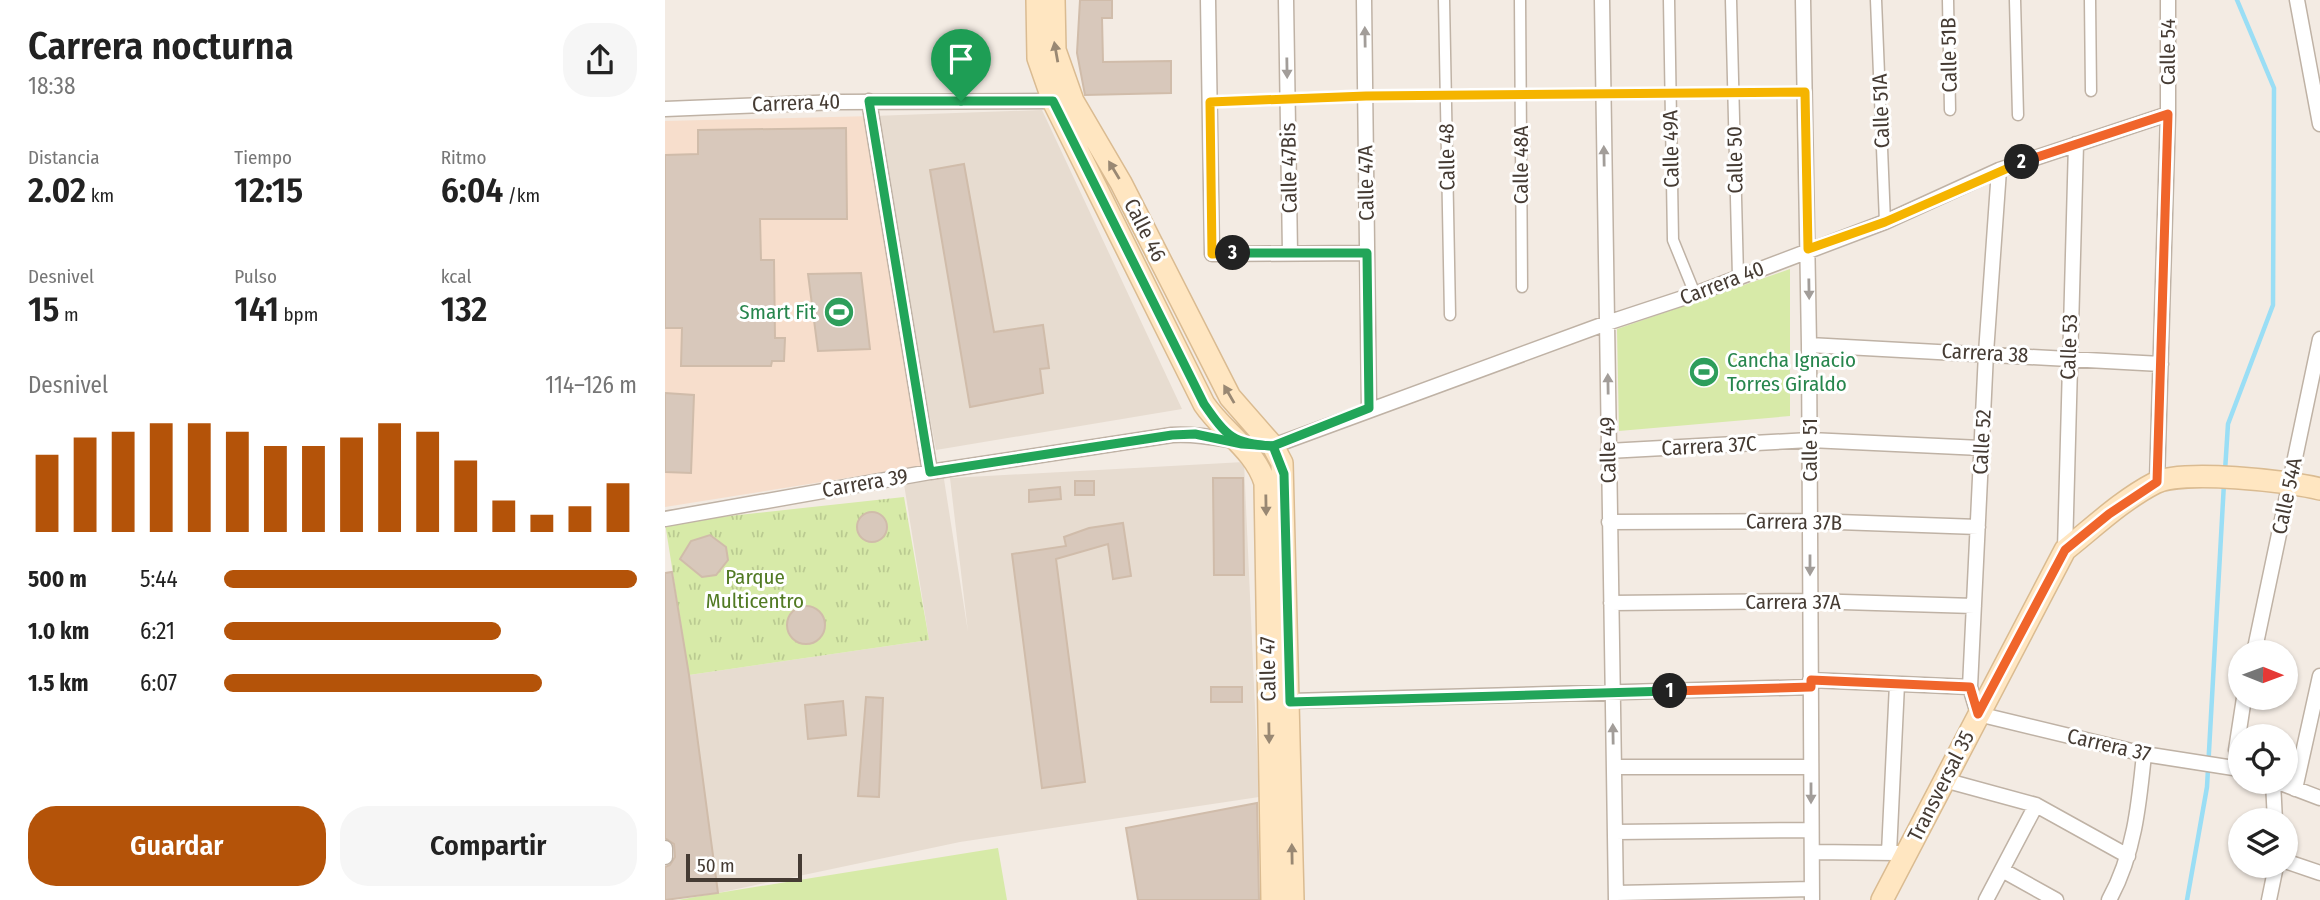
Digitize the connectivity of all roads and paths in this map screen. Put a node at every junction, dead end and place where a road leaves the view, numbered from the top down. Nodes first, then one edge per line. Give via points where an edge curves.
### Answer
1 (1037, 0) edge
2 (1054, 0) edge
3 (1208, 0) edge
4 (1286, 0) edge
5 (1364, 0) edge
6 (1444, 0) edge
7 (1520, 0) edge
8 (1602, 0) edge
9 (1668, 0) edge
10 (1731, 0) edge
11 (1804, 0) edge
12 (1877, 0) edge
13 (1948, 0) edge
14 (2015, 0) edge
15 (2090, 0) edge
16 (2168, 0) edge
17 (2297, 0) edge
18 (2091, 90) dead end
19 (1805, 92) junction
20 (1603, 93) junction
21 (1670, 93) junction
22 (1733, 93) junction
23 (1446, 95) junction
24 (1521, 95) junction
25 (1366, 96) junction
26 (1288, 99) junction
27 (869, 101) junction
28 (1053, 101) junction
29 (1210, 102) junction
30 (665, 109) edge
31 (1950, 110) dead end
32 (2168, 114) junction
33 (2018, 116) dead end
34 (2320, 124) edge
35 (2076, 145) junction
36 (1999, 170) junction
37 (1885, 222) junction
38 (1808, 249) junction
39 (1290, 253) junction
40 (1367, 253) junction
41 (1738, 277) junction
42 (1522, 288) dead end
43 (1695, 294) junction
44 (1450, 315) dead end
45 (1607, 323) junction
46 (2320, 339) edge
47 (1809, 345) junction
48 (1986, 353) junction
49 (2068, 357) junction
50 (2161, 364) junction
51 (1369, 408) junction
52 (1810, 440) junction
53 (1242, 444) junction
54 (1273, 446) junction
55 (1981, 448) junction
56 (1608, 451) junction
57 (930, 472) junction
58 (2290, 481) junction
59 (2157, 482) junction
60 (2320, 489) edge
61 (665, 519) edge
62 (1609, 522) junction
63 (1810, 522) junction
64 (1978, 527) junction
65 (2065, 550) junction
66 (1810, 601) junction
67 (1611, 603) junction
68 (1975, 606) junction
69 (2257, 640) edge
70 (2320, 676) edge
71 (1811, 683) junction
72 (1897, 684) junction
73 (1970, 687) junction
74 (1613, 693) junction
75 (1290, 702) junction
76 (1978, 714) junction
77 (2144, 754) junction
78 (1614, 767) junction
79 (1811, 767) junction
80 (2228, 767) edge
81 (2298, 775) edge
82 (1944, 780) junction
83 (2298, 790) edge
84 (2320, 798) edge
85 (2036, 805) junction
86 (1811, 830) junction
87 (1615, 832) junction
88 (665, 848) edge
89 (1812, 852) junction
90 (1898, 853) junction
91 (2128, 856) junction
92 (665, 858) edge
93 (2298, 865) edge
94 (2002, 870) junction
95 (2320, 873) edge
96 (2274, 878) edge
97 (1812, 894) edge
98 (1616, 897) edge
99 (1272, 900) edge
100 (1293, 900) edge
101 (1882, 900) edge
102 (1986, 900) edge
103 (2056, 900) edge
104 (2109, 900) edge
105 (2269, 900) edge

1 - 28 main road, Calle 46 via 1038,58
54 -> 2 main road, Calle 46 via 1230,397 1121,183 1073,101 1055,50
3 - 29 street
4 -> 26 street, Calle 47Bis
25 -> 5 street, Calle 47A
6 - 23 street, Calle 48
7 - 24 street, Calle 48A
8 - 20 street, Calle 49
9 - 21 street, Calle 49A
10 - 22 street, Calle 50
11 - 19 street, Calle 51
12 - 37 street, Calle 51A
13 - 31 street, Calle 51B
14 - 33 street
15 - 18 street
16 - 32 street, Calle 54
17 - 34 street
19 - 22 street
19 - 38 street, Calle 51
20 - 21 street
20 - 24 street
45 -> 20 street, Calle 49
21 - 22 street
21 - 43 street, Calle 49A via 1673,240
22 - 41 street, Calle 50
23 - 24 street
23 - 25 street
23 - 44 street, Calle 48
24 - 42 street, Calle 48A
25 - 26 street
25 - 40 street, Calle 47A
26 - 29 street
26 - 39 street, Calle 47Bis
27 - 28 street, Carrera 40
27 - 30 street, Carrera 40
27 - 57 street
28 - 53 main road, Calle 46 via 1204,404 1216,422
29 - 39 street via 1212,254
32 - 35 street, Carrera 40
32 - 50 street, Calle 54
35 - 36 street, Carrera 40
35 - 49 street, Calle 53
36 - 37 street, Carrera 40
36 - 48 street, Calle 52
37 - 38 street, Carrera 40
38 - 41 street, Carrera 40
38 -> 47 street, Calle 51
39 - 40 street
40 - 51 street, Calle 47A
41 - 43 street, Carrera 40
43 - 45 street, Carrera 40
45 - 51 street, Carrera 40
56 -> 45 street, Calle 49
46 - 58 street, Calle 54A
47 - 48 street, Carrera 38
47 - 52 street, Calle 51
48 - 49 street, Carrera 38
48 - 55 street, Calle 52
49 - 50 street, Carrera 38
49 - 65 street, Calle 53
50 - 59 street, Calle 54
51 - 54 street, Carrera 40
52 - 55 street, Carrera 37C
52 - 56 street, Carrera 37C
52 - 63 street, Calle 51
53 - 54 street, Carrera 39
53 - 57 street, Carrera 39 via 1195,434 1172,435
53 -> 99 main road, Calle 47 via 1258,465 1266,493
54 - 75 main road, Calle 47 via 1284,474
55 - 64 street, Calle 52
56 - 62 street, Calle 49
57 - 61 street, Carrera 39
58 - 59 main road via 2178,477
58 - 60 main road
58 - 69 street, Calle 54A
59 - 65 main road, Transversal 35
62 - 63 street, Carrera 37B
62 - 67 street, Calle 49
63 - 64 street, Carrera 37B
63 -> 66 street, Calle 51
64 - 68 street, Calle 52
65 - 76 main road, Transversal 35
66 - 67 street, Carrera 37A
66 - 68 street, Carrera 37A
66 - 71 street, Calle 51
67 - 74 street, Calle 49
68 - 73 street, Calle 52
70 - 81 street
71 - 72 street
71 - 74 street
71 - 79 street, Calle 51
72 - 73 street
72 - 90 street
73 - 76 street, Calle 52
74 - 75 street
78 -> 74 street, Calle 49
100 -> 75 main road, Calle 47
76 - 77 street, Carrera 37
76 - 82 main road, Transversal 35
77 - 80 street, Carrera 37
77 - 91 street
78 - 79 street
78 - 87 street, Calle 49
79 -> 86 street, Calle 51
82 - 85 street
82 - 90 main road, Transversal 35
83 - 84 street
85 - 91 street
85 - 94 street
86 - 87 street
86 - 89 street, Calle 51
87 - 98 street, Calle 49
88 - 92 street
89 - 90 street
89 - 97 street, Calle 51
90 - 101 main road, Transversal 35
91 - 104 street
93 - 95 street
94 - 102 street
94 - 103 street
96 - 105 street
97 - 98 street

